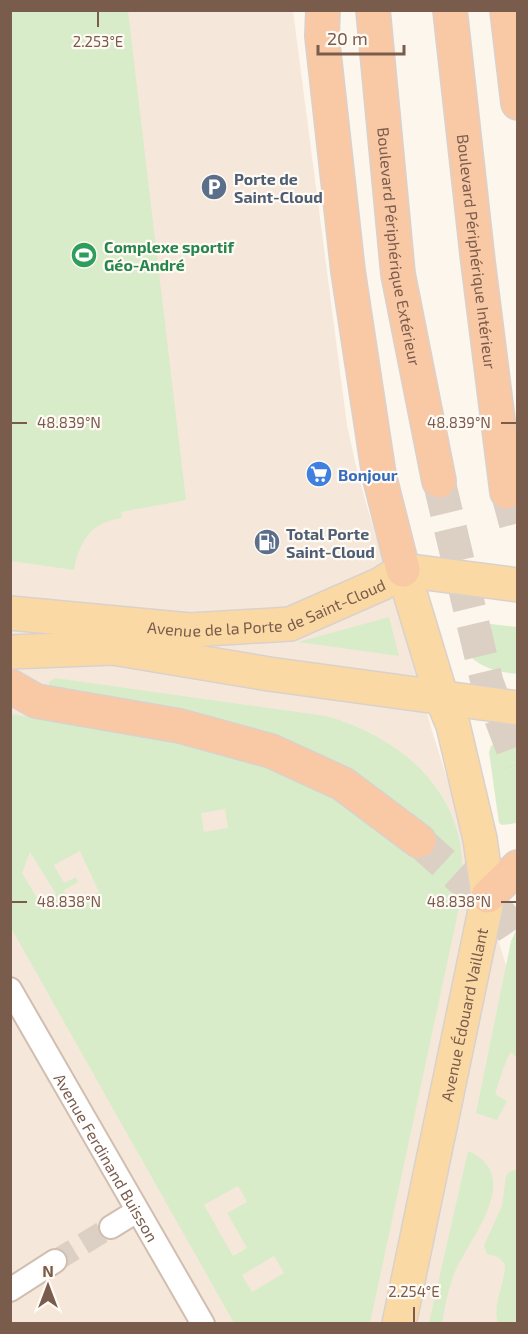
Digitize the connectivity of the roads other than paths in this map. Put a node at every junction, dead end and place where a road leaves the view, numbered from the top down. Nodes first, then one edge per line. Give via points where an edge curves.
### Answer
1 (323, 10) edge
2 (373, 10) edge
3 (450, 10) edge
4 (507, 10) edge
5 (518, 103) edge
6 (478, 262) junction
7 (518, 399) edge
8 (439, 481) tunnel mouth
9 (507, 492) tunnel mouth
10 (403, 570) junction
11 (518, 585) edge
12 (10, 613) edge
13 (10, 652) edge
14 (10, 686) edge
15 (442, 699) junction
16 (518, 708) edge
17 (419, 841) tunnel mouth
18 (518, 867) edge
19 (488, 896) junction
20 (10, 989) edge
21 (137, 1211) junction
22 (111, 1227) tunnel mouth
23 (55, 1261) tunnel mouth
24 (10, 1290) edge
25 (203, 1323) edge
26 (399, 1323) edge

1 - 10 highway via 322,36 348,271 379,475
2 - 8 highway, Boulevard Périphérique Extérieur via 398,274
3 - 6 highway, Boulevard Périphérique Intérieur
4 - 5 highway
6 - 7 highway
6 - 9 highway, Boulevard Périphérique Intérieur
10 - 11 main road, Avenue de la Porte de Saint-Cloud
10 - 12 main road, Avenue de la Porte de Saint-Cloud via 381,584 290,624 190,630
10 - 15 main road, Avenue Édouard Vaillant
13 - 15 main road, Avenue de la Porte de Saint-Cloud via 113,648
14 - 17 highway via 36,701 180,726 271,751 343,784
15 - 16 main road, Avenue de la Porte de Saint-Cloud
15 - 19 main road, Avenue Édouard Vaillant via 453,725 470,794
18 - 19 highway
19 - 26 main road, Avenue Édouard Vaillant
20 - 21 street, Avenue Ferdinand Buisson
21 - 22 street
21 - 25 street, Avenue Ferdinand Buisson
23 - 24 street

